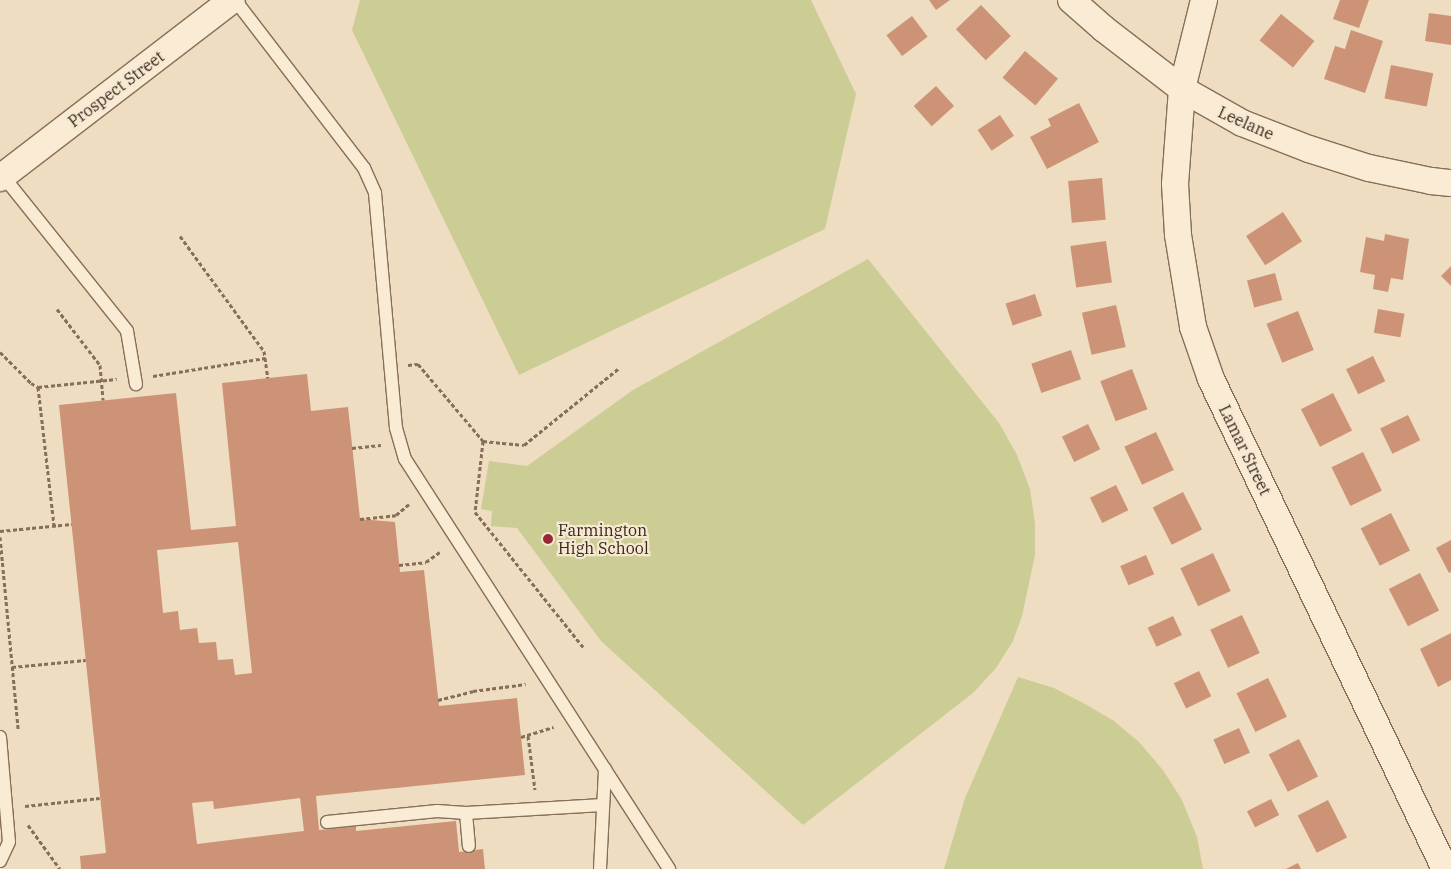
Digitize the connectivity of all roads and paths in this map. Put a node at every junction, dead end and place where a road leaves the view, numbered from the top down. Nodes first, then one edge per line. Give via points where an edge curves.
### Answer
1 (234, 0) edge
2 (1071, 0) edge
3 (1204, 0) edge
4 (1182, 89) junction
5 (1, 177) edge
6 (1451, 182) edge
7 (180, 236) dead end
8 (57, 309) dead end
9 (0, 352) edge
10 (390, 368) junction
11 (620, 368) dead end
12 (268, 378) dead end
13 (136, 384) dead end
14 (103, 400) dead end
15 (483, 441) junction
16 (382, 445) dead end
17 (352, 448) dead end
18 (409, 504) dead end
19 (360, 519) dead end
20 (72, 524) dead end
21 (54, 526) junction
22 (0, 531) edge
23 (0, 538) edge
24 (440, 552) dead end
25 (399, 565) dead end
26 (583, 647) dead end
27 (86, 660) dead end
28 (12, 667) junction
29 (526, 684) dead end
30 (438, 700) dead end
31 (553, 727) dead end
32 (19, 736) dead end
33 (528, 736) junction
34 (0, 737) edge
35 (521, 737) dead end
36 (605, 769) junction
37 (24, 796) dead end
38 (100, 798) dead end
39 (603, 805) junction
40 (25, 806) junction
41 (537, 809) junction
42 (466, 813) junction
43 (26, 814) dead end
44 (327, 822) dead end
45 (27, 832) dead end
46 (469, 846) dead end
47 (0, 861) edge
48 (60, 869) edge
49 (600, 869) edge
50 (669, 869) edge
51 (1446, 869) edge

1 - 5 street, Prospect Street
1 - 10 lane via 364,168 375,193
2 - 4 street, Leelane
3 - 4 street, Lamar Street
4 - 6 street, Leelane via 1242,123 1309,149 1368,168
4 - 51 street, Lamar Street via 1175,184 1178,235 1193,326 1211,378
5 - 13 lane via 127,331
7 - 12 path via 264,351
8 - 14 path via 100,365
9 - 21 path via 38,387
10 - 15 path via 418,364
10 - 36 lane via 396,428 405,459
11 - 15 path via 524,445
15 - 26 path via 474,512
16 - 17 path
18 - 19 path via 396,514
20 - 21 path
21 - 22 path
23 - 28 path
24 - 25 path via 426,562
27 - 28 path
28 - 32 path
29 - 30 path via 473,691
31 - 33 path
33 - 35 path
33 - 41 path
34 - 47 lane via 9,842
36 - 39 lane
36 - 50 lane
37 - 40 path
38 - 40 path
39 - 41 lane
39 - 49 lane
40 - 43 path
41 - 42 lane
42 - 44 lane via 437,811
42 - 46 lane
45 - 48 path via 27,823

